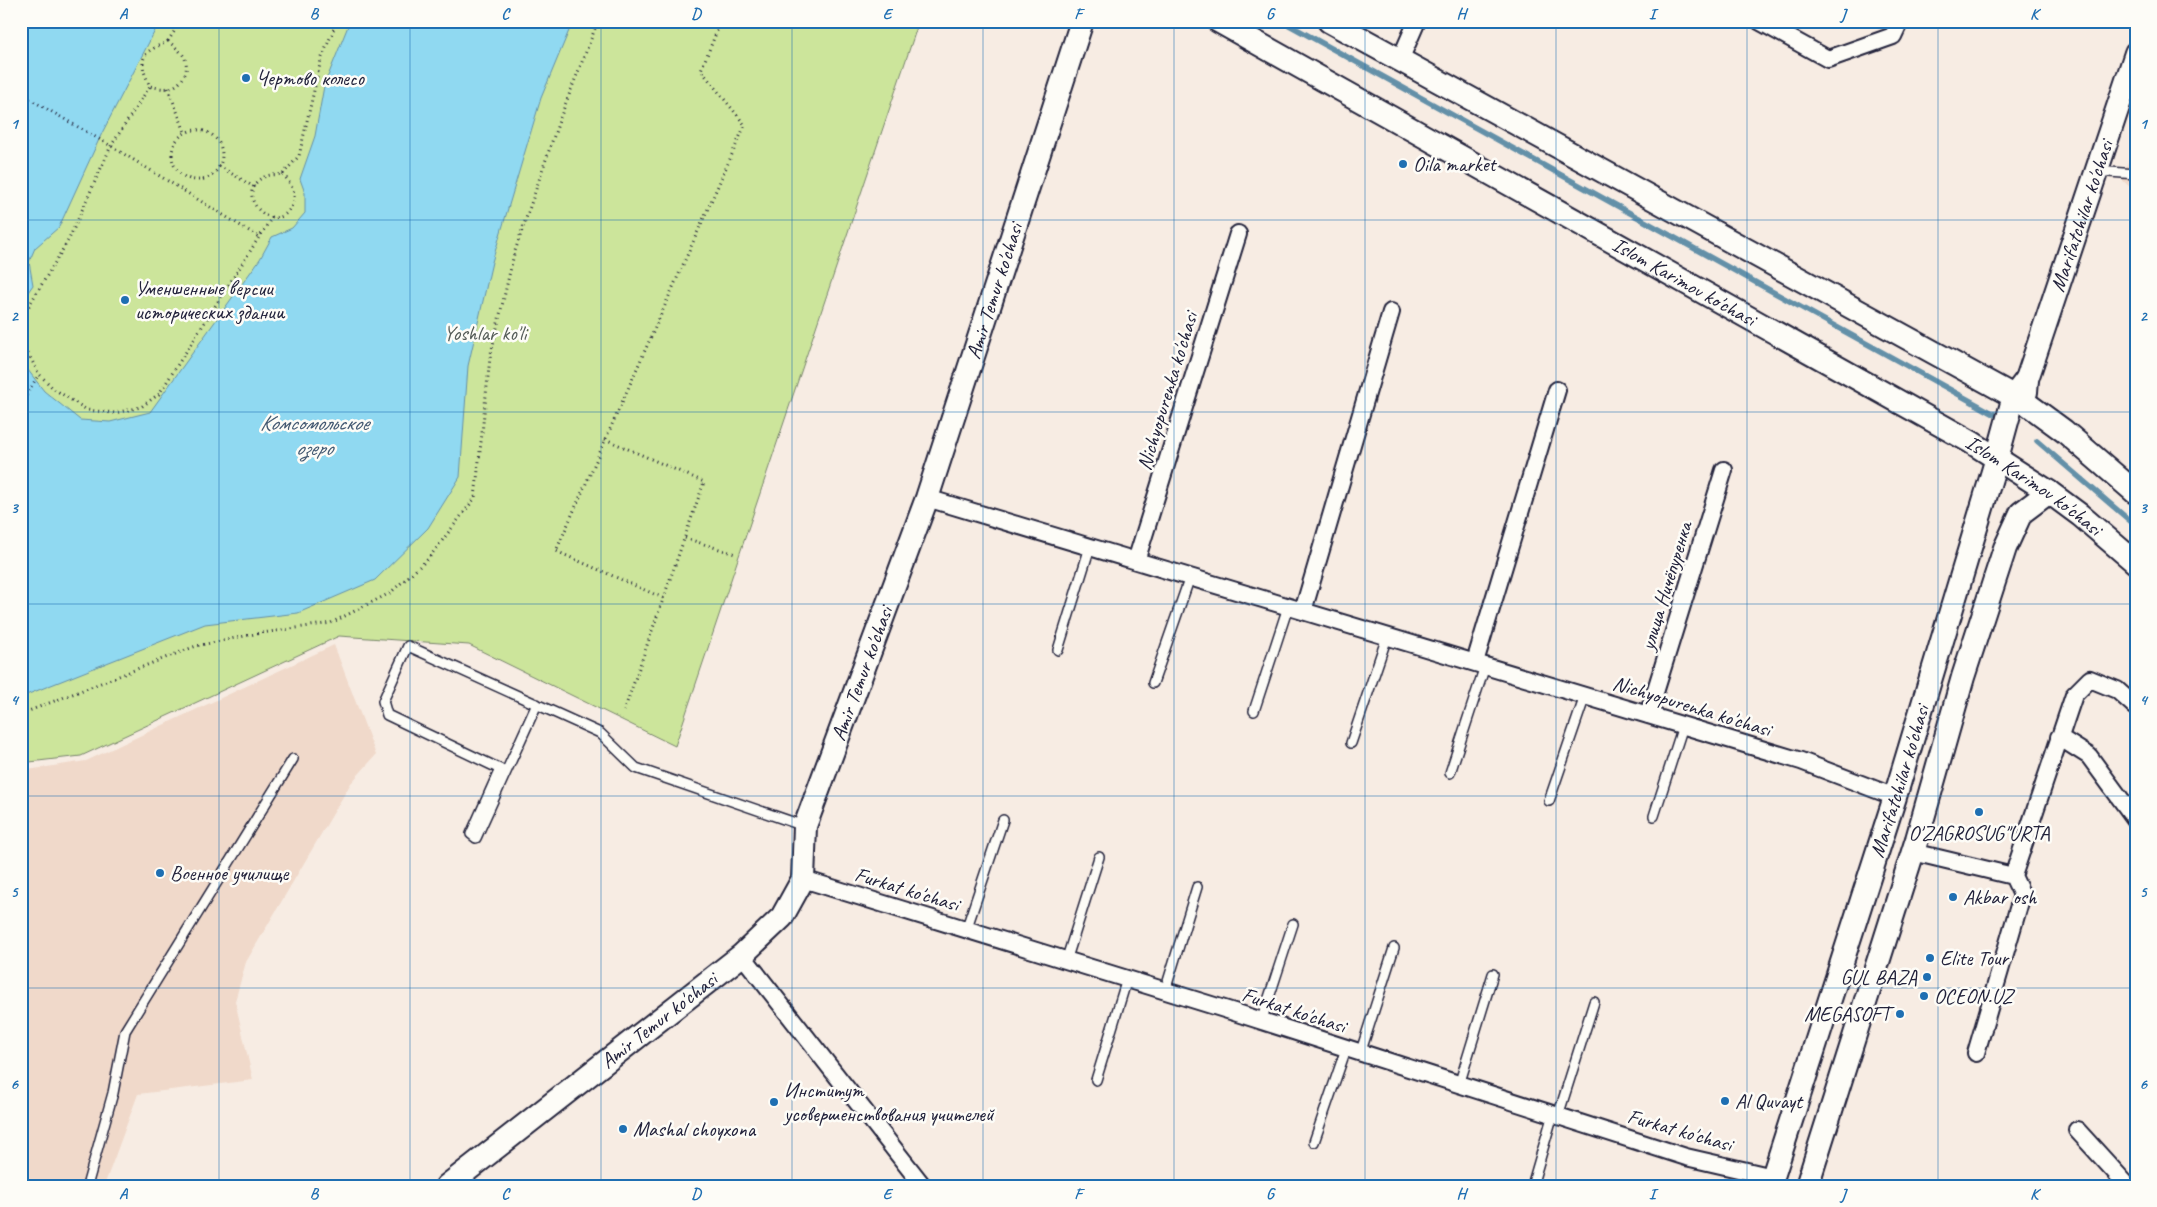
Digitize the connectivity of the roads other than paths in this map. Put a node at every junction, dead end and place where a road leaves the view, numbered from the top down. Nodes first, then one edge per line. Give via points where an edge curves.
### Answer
1 (1082, 21) edge
2 (1218, 21) edge
3 (1329, 21) edge
4 (1417, 21) edge
5 (1758, 21) edge
6 (1900, 21) edge
7 (2136, 53) edge
8 (1400, 60) junction
9 (2130, 91) edge
10 (2096, 172) junction
11 (2136, 174) edge
12 (1238, 234) dead end
13 (1391, 312) dead end
14 (1557, 390) dead end
15 (2022, 392) junction
16 (1998, 458) junction
17 (1724, 470) dead end
18 (2049, 492) junction
19 (2136, 493) edge
20 (927, 498) junction
21 (1090, 547) junction
22 (1136, 561) junction
23 (2136, 563) edge
24 (1190, 577) junction
25 (1296, 609) junction
26 (1387, 636) junction
27 (1058, 650) dead end
28 (1480, 664) junction
29 (1153, 683) dead end
30 (1585, 696) junction
31 (537, 704) junction
32 (2136, 707) edge
33 (1254, 711) dead end
34 (1648, 715) junction
35 (1683, 726) junction
36 (2059, 737) junction
37 (1351, 744) dead end
38 (293, 759) dead end
39 (1450, 773) dead end
40 (1895, 797) junction
41 (1549, 801) dead end
42 (1654, 816) dead end
43 (1003, 820) dead end
44 (2136, 820) edge
45 (805, 826) junction
46 (1912, 852) junction
47 (1100, 857) dead end
48 (2013, 876) junction
49 (803, 879) junction
50 (1197, 887) dead end
51 (1293, 924) dead end
52 (966, 930) junction
53 (1394, 948) dead end
54 (742, 955) junction
55 (1066, 961) junction
56 (1493, 974) dead end
57 (1127, 980) junction
58 (1165, 991) junction
59 (1594, 1002) dead end
60 (1261, 1022) junction
61 (1353, 1052) junction
62 (1976, 1053) dead end
63 (1096, 1080) dead end
64 (1459, 1085) junction
65 (1556, 1115) junction
66 (2077, 1130) dead end
67 (1314, 1142) dead end
68 (1771, 1181) edge
69 (87, 1186) edge
70 (447, 1186) edge
71 (923, 1186) edge
72 (1532, 1186) edge
73 (1807, 1186) edge
74 (2128, 1186) edge

1 - 20 street, Amir Temur ko'chasi
2 - 16 street, Islom Karimov ko'chasi
3 - 8 street
4 - 8 street
5 - 6 street via 1828,59 1893,36
7 - 9 street, Marifatchilar ko'chasi
8 - 15 street
9 - 10 street, Marifatchilar ko'chasi
10 - 11 lane
10 - 15 street, Marifatchilar ko'chasi
12 - 22 street, Nichyopurenka ko'chasi
13 - 25 street
14 - 28 street
15 - 16 street, Marifatchilar ko'chasi
15 - 19 street
16 - 18 street, Islom Karimov ko'chasi
16 - 40 street, Marifatchilar ko'chasi
17 - 34 street, улица Ничёпуренка
18 - 23 street, Islom Karimov ko'chasi
18 - 46 street, Marifatchilar ko'chasi via 2021,513 2005,548
20 - 21 street, Nichyopurenka ko'chasi
20 - 45 street, Amir Temur ko'chasi
21 - 22 street, Nichyopurenka ko'chasi
21 - 27 lane
22 - 24 street, Nichyopurenka ko'chasi
24 - 25 street, Nichyopurenka ko'chasi
24 - 29 lane
25 - 26 street, Nichyopurenka ko'chasi
25 - 33 lane
26 - 28 street, Nichyopurenka ko'chasi
26 - 37 lane
28 - 30 street, Nichyopurenka ko'chasi
28 - 39 lane
30 - 34 street, Nichyopurenka ko'chasi
30 - 41 lane
31 - 31 lane via 408,646 383,701 387,715 500,768 471,834 476,838
31 - 45 lane via 600,733 636,768
32 - 36 street via 2116,690 2090,679 2074,695
34 - 35 street, Nichyopurenka ko'chasi
35 - 40 street, Nichyopurenka ko'chasi via 1801,761
35 - 42 lane
36 - 44 street via 2089,756
36 - 48 street
38 - 69 lane via 125,1032 113,1093
40 - 68 street, Marifatchilar ko'chasi
43 - 52 lane
45 - 49 street, Amir Temur ko'chasi
46 - 48 street
46 - 73 street, Marifatchilar ko'chasi
47 - 55 lane
48 - 62 street via 2022,894
49 - 52 street, Furkat ko'chasi
49 - 54 street, Amir Temur ko'chasi via 782,917
50 - 58 lane
51 - 60 lane
52 - 55 street, Furkat ko'chasi
53 - 61 lane
54 - 70 street, Amir Temur ko'chasi
54 - 71 street
55 - 57 street, Furkat ko'chasi
56 - 64 lane
57 - 58 street, Furkat ko'chasi
57 - 63 lane
58 - 60 street, Furkat ko'chasi
59 - 65 lane
60 - 61 street, Furkat ko'chasi
61 - 64 street, Furkat ko'chasi
61 - 67 lane
64 - 65 street, Furkat ko'chasi
65 - 68 street, Furkat ko'chasi
65 - 72 lane
66 - 74 street

